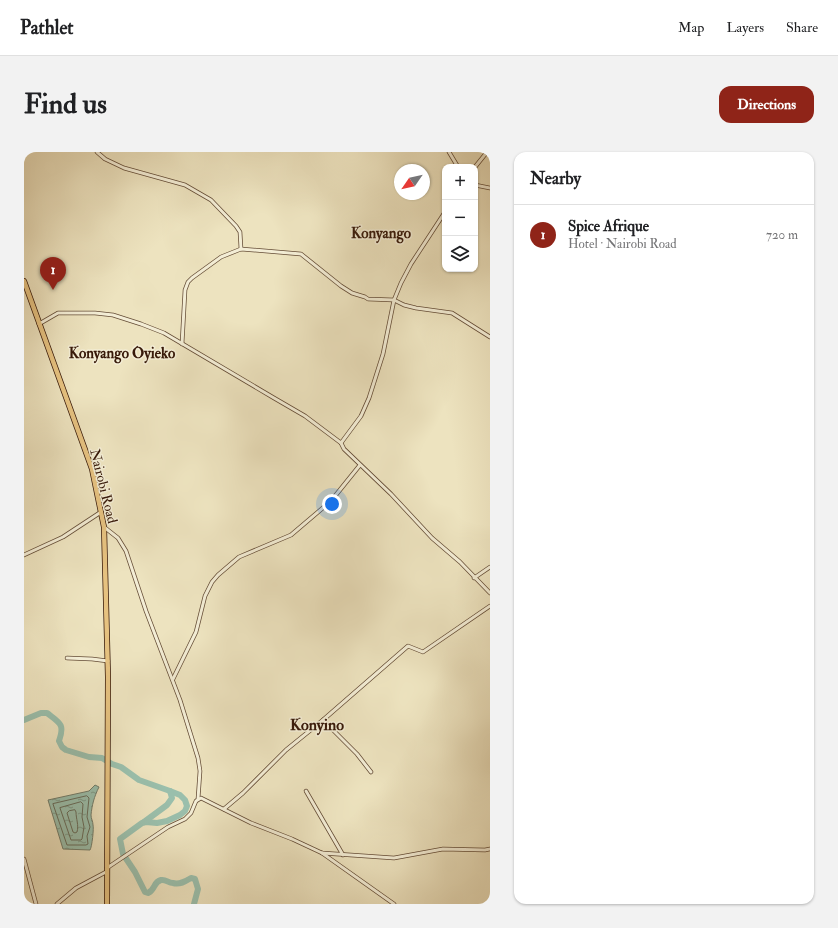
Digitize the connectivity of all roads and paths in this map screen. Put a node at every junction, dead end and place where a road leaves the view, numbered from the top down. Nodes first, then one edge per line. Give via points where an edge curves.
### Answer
1 (97, 152) edge
2 (449, 152) edge
3 (487, 152) edge
4 (456, 164) edge
5 (477, 164) edge
6 (478, 186) edge
7 (490, 188) edge
8 (442, 217) edge
9 (241, 249) junction
10 (24, 281) edge
11 (394, 300) junction
12 (39, 324) junction
13 (490, 337) edge
14 (182, 344) junction
15 (340, 443) junction
16 (360, 465) junction
17 (101, 512) junction
18 (104, 527) junction
19 (24, 555) edge
20 (490, 567) edge
21 (474, 578) junction
22 (490, 593) edge
23 (490, 606) edge
24 (67, 658) dead end
25 (108, 661) junction
26 (172, 679) junction
27 (323, 720) junction
28 (371, 772) dead end
29 (306, 792) dead end
30 (198, 799) junction
31 (224, 809) dead end
32 (490, 849) edge
33 (322, 853) junction
34 (343, 855) junction
35 (24, 859) edge
36 (106, 871) junction
37 (36, 904) edge
38 (57, 904) edge
39 (107, 904) edge
40 (394, 904) edge

1 - 9 street via 124,168 185,185 211,200 240,232
2 - 4 street
3 - 5 street
6 - 7 street
8 - 11 street via 411,264
9 - 11 street via 301,254 352,293 368,299
9 - 14 street via 221,257 188,282 185,290
10 - 12 highway, Nairobi Road
11 - 13 street via 416,308 452,313
11 - 15 street via 383,354 369,398 361,416
12 - 14 street via 58,313 113,315 164,333
12 - 17 highway, Nairobi Road via 92,469
14 - 15 street via 299,413
15 - 16 street
16 - 21 street
16 - 26 street via 331,501 291,535 239,557 218,575 205,596 196,632
17 - 18 highway, Nairobi Road
17 - 19 street via 63,537
18 - 25 highway, Nairobi Road
18 - 26 street via 118,538 126,551
20 - 21 street
21 - 22 street
23 - 27 street via 423,652 408,646
24 - 25 street
25 - 36 highway, Nairobi Road
26 - 30 street via 198,758
27 - 28 street
27 - 31 street via 286,750 243,794
29 - 34 street
30 - 33 street
30 - 36 street via 189,816 121,858
32 - 34 street via 444,849 394,858
33 - 34 street
33 - 40 street
35 - 37 street
36 - 38 street via 76,888
36 - 39 highway, Nairobi Road

